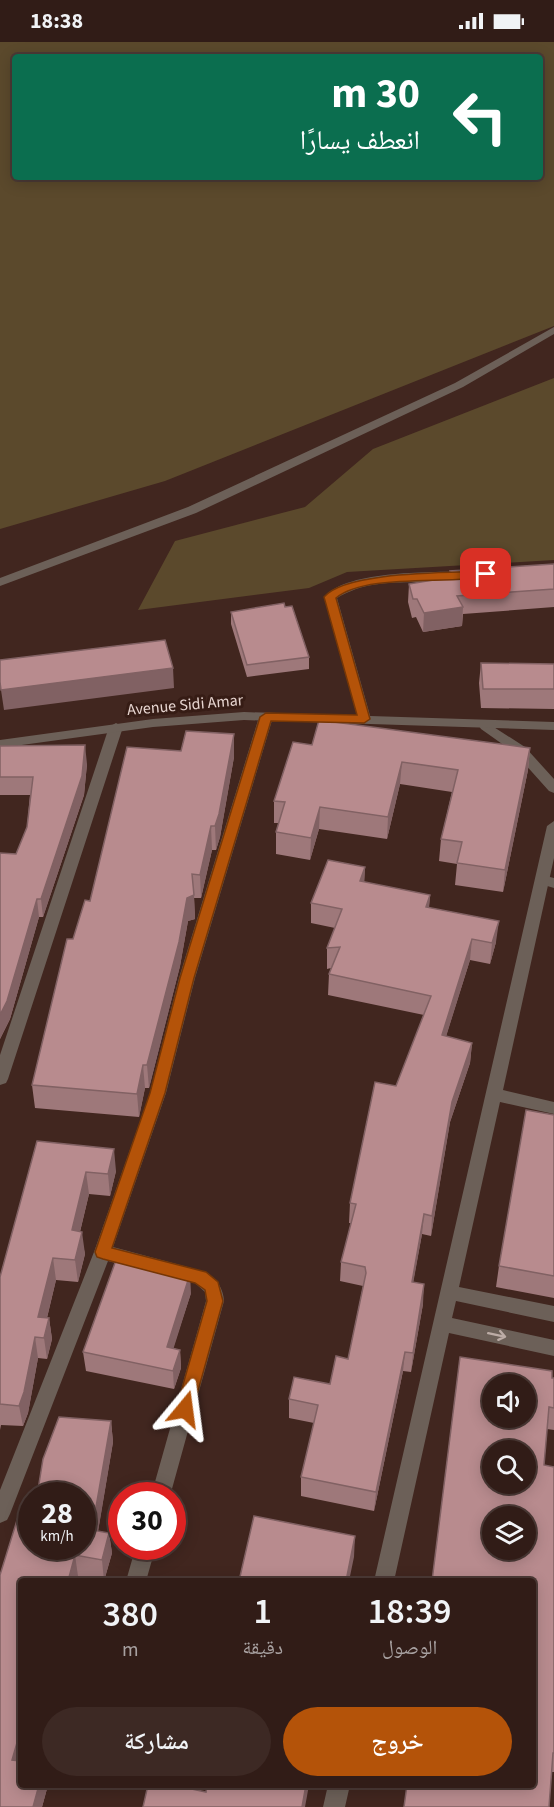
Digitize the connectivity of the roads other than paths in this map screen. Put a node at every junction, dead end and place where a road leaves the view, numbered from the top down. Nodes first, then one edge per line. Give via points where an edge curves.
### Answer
1 (554, 330) edge
2 (486, 574) edge
3 (0, 582) edge
4 (266, 717) junction
5 (364, 719) junction
6 (486, 726) junction
7 (554, 726) edge
8 (116, 727) junction
9 (0, 744) edge
10 (554, 788) edge
11 (554, 826) edge
12 (548, 882) edge
13 (0, 1079) edge
14 (493, 1094) junction
15 (554, 1108) edge
16 (103, 1252) junction
17 (448, 1292) junction
18 (554, 1314) edge
19 (441, 1323) junction
20 (554, 1348) edge
21 (164, 1482) edge
22 (0, 1514) edge
23 (142, 1560) edge
24 (137, 1578) edge
25 (385, 1578) edge
26 (338, 1788) edge
27 (334, 1807) edge

1 - 3 street via 459,385 192,510
2 - 5 street via 374,582 340,589 330,597
4 - 5 street, Avenue Sidi Amar
4 - 8 street, Avenue Sidi Amar
4 - 16 street via 187,978 158,1093
5 - 6 street, Avenue Sidi Amar
6 - 7 street, Avenue Sidi Amar
6 - 10 street via 520,750
8 - 9 street, Avenue Sidi Amar
8 - 13 street
11 - 12 street
12 - 14 street
14 - 15 street
14 - 17 street
16 - 21 street via 200,1277 215,1294
16 - 22 street
17 - 18 street
17 - 19 street
19 -> 20 street
19 - 25 street
23 - 24 street
26 - 27 street

